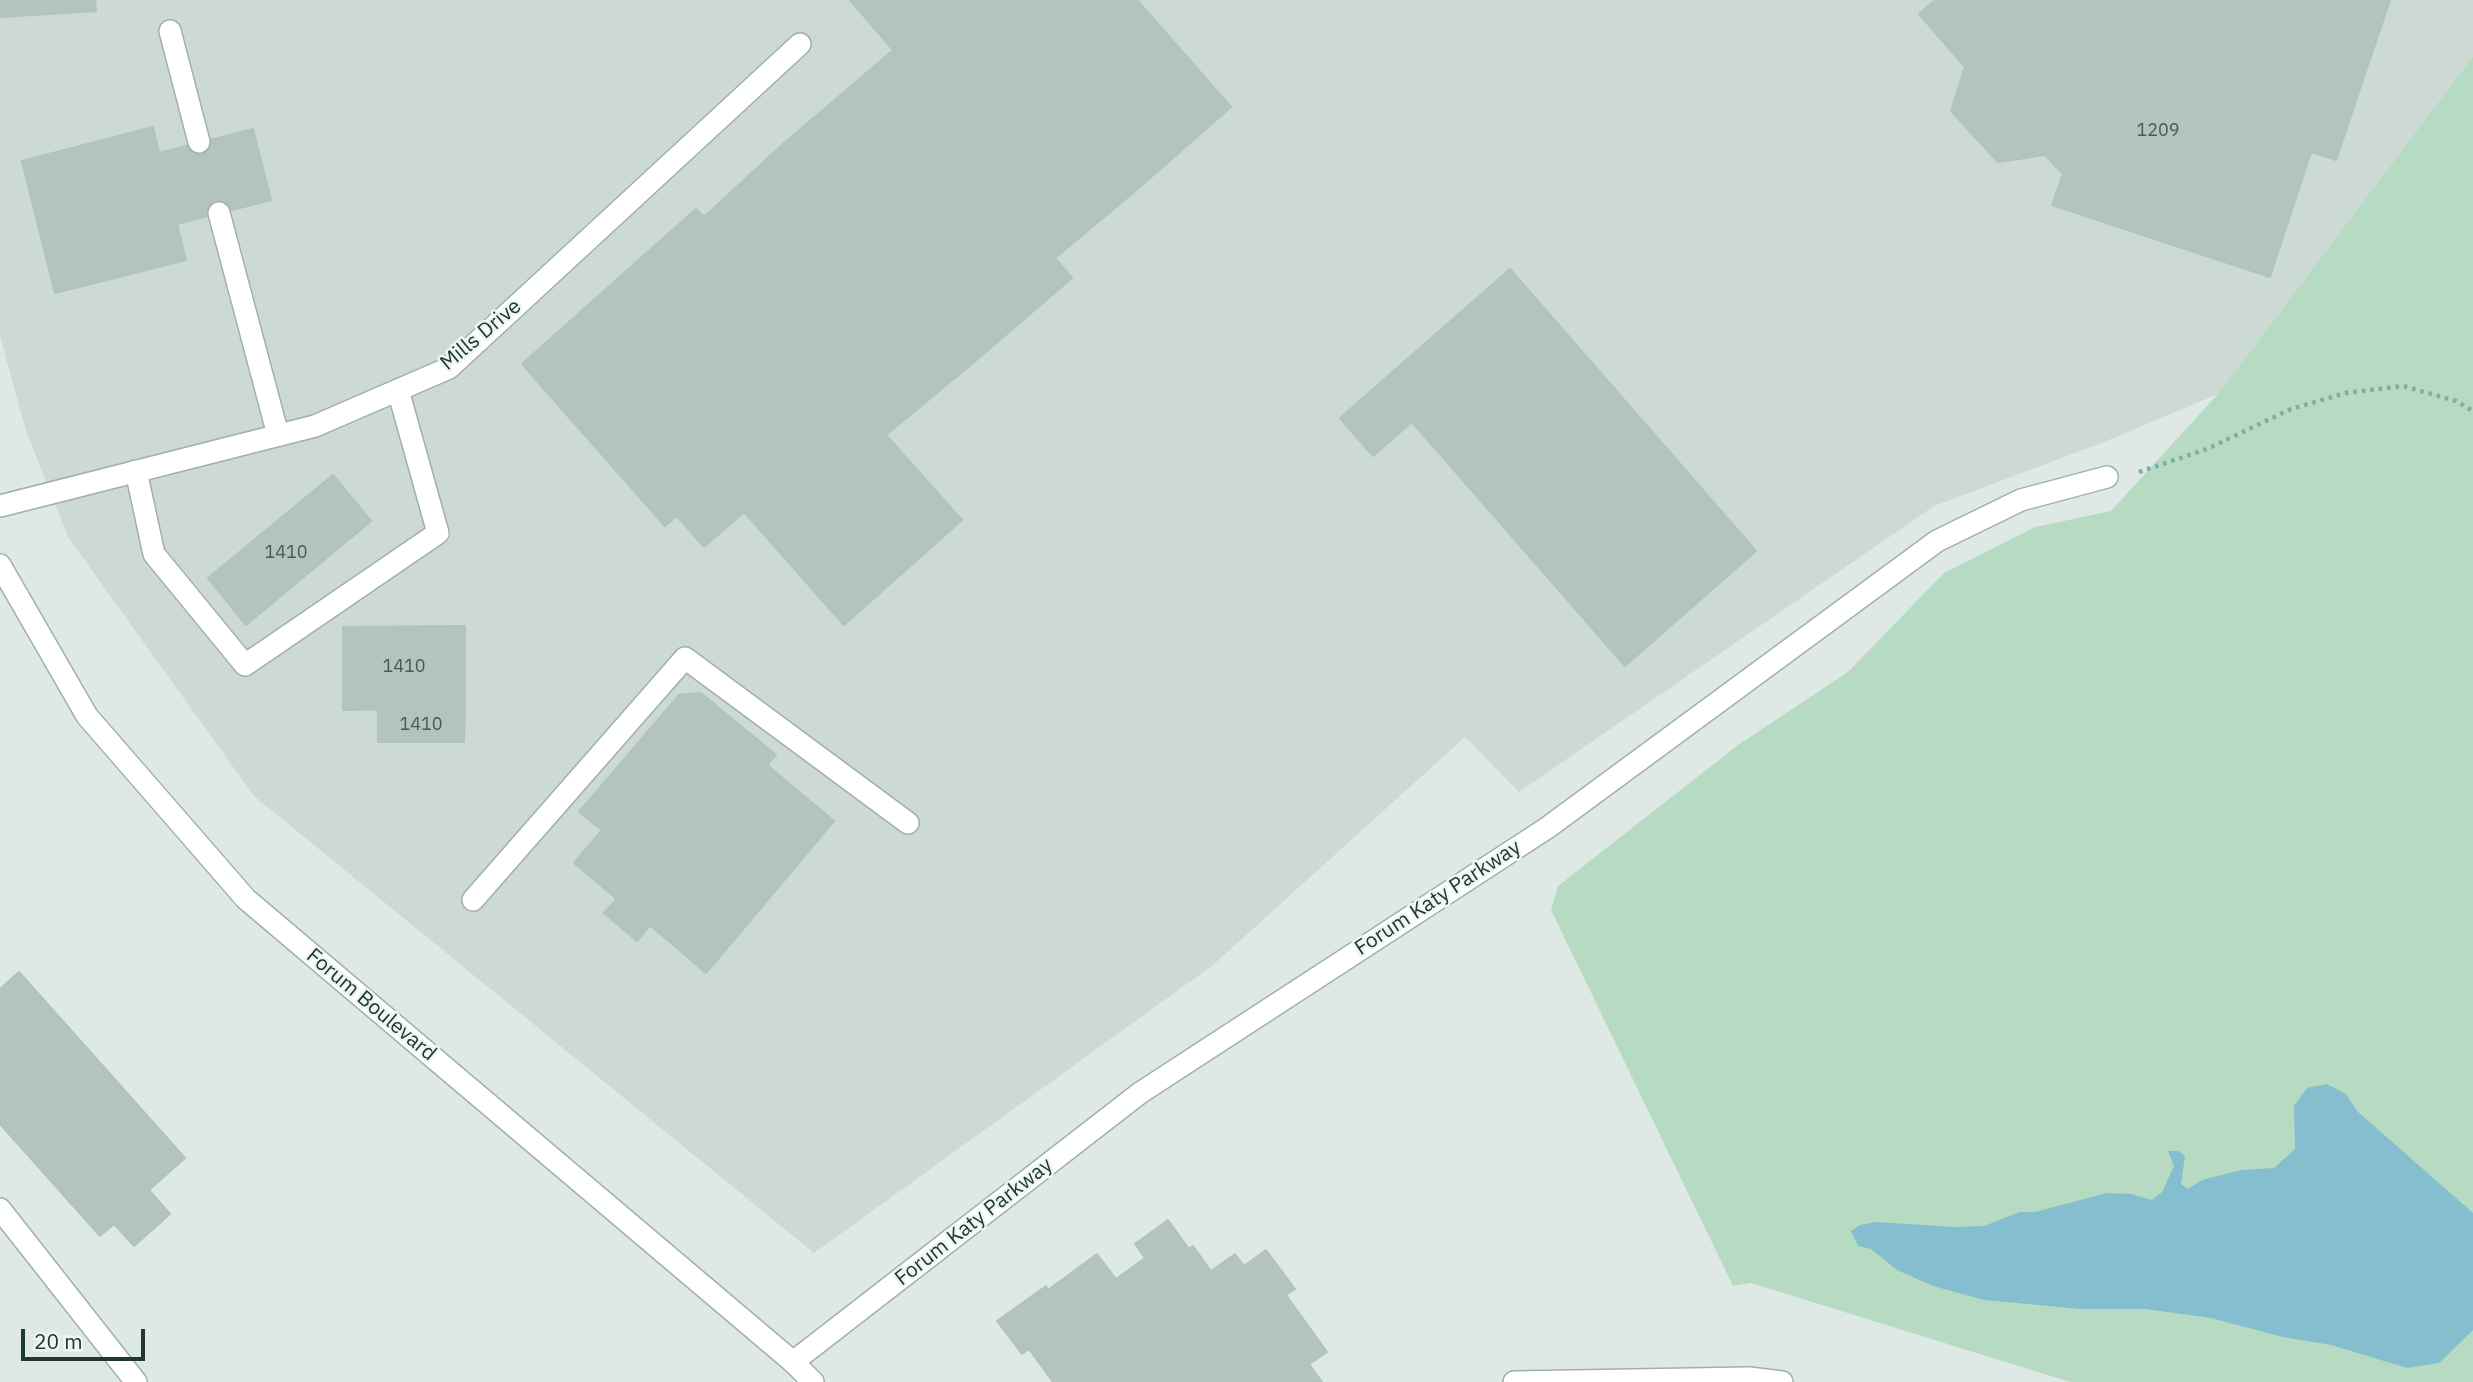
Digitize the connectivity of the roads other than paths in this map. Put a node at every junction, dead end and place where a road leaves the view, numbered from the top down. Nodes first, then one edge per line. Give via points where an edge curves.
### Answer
1 (170, 31) dead end
2 (800, 44) dead end
3 (199, 142) dead end
4 (219, 213) dead end
5 (398, 390) junction
6 (278, 435) junction
7 (136, 471) junction
8 (2107, 477) road end
9 (0, 506) edge
10 (0, 565) edge
11 (908, 823) dead end
12 (473, 900) dead end
13 (0, 1209) edge
14 (793, 1362) junction
15 (136, 1382) edge
16 (813, 1382) edge
17 (1514, 1382) edge
18 (1782, 1382) edge

1 - 3 street
2 - 5 street, Mills Drive via 449,368
4 - 6 street
5 - 6 street, Mills Drive via 315,426
5 - 7 street via 438,533 245,665 154,554
6 - 7 street, Mills Drive
7 - 9 street, Mills Drive
8 - 14 street, Forum Katy Parkway via 2021,500 1937,541 1547,828 1140,1093
10 - 14 street, Forum Boulevard via 87,716 246,900
11 - 12 street via 685,658
13 - 15 street
14 - 16 street, Forum Boulevard
17 - 18 street via 1749,1378

